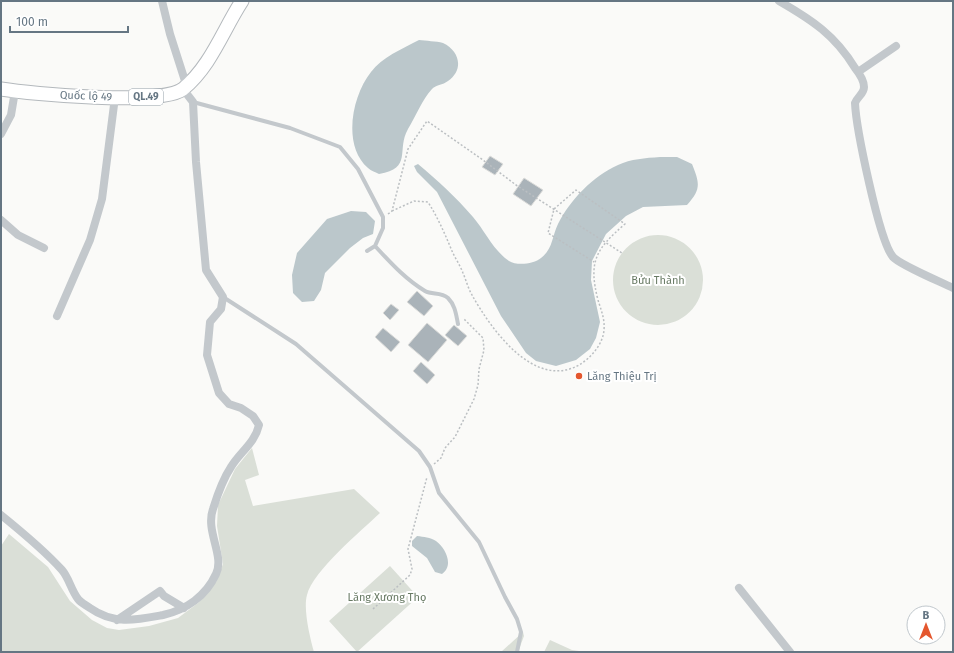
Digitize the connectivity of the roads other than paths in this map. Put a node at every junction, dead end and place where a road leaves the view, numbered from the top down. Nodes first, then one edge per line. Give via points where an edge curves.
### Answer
1 (162, 1) edge
2 (242, 1) edge
3 (779, 1) edge
4 (896, 46) dead end
5 (858, 72) junction
6 (184, 87) junction
7 (1, 90) edge
8 (15, 92) junction
9 (115, 97) junction
10 (193, 102) junction
11 (1, 134) edge
12 (1, 220) edge
13 (375, 246) junction
14 (44, 248) dead end
15 (367, 251) dead end
16 (953, 288) edge
17 (223, 297) junction
18 (57, 316) dead end
19 (458, 324) dead end
20 (1, 515) edge
21 (739, 588) dead end
22 (184, 608) junction
23 (116, 621) junction
24 (517, 652) edge
25 (790, 652) edge

1 - 6 street
2 - 6 highway, Quốc lộ 49 / QL.49 via 209,60
3 - 5 street via 804,15 831,37 844,49
4 - 5 street
5 - 16 street via 864,89 856,100 861,145 884,239 893,257
6 - 9 highway, Quốc lộ 49 / QL.49 via 162,97
6 - 10 street
7 - 8 highway, Quốc lộ 49 / QL.49
8 - 9 highway, Quốc lộ 49 / QL.49
8 - 11 street via 11,115
9 - 18 street via 102,199 90,240
10 - 13 lane via 290,128 340,147 358,169 383,218 384,228
10 - 17 street via 206,270
12 - 14 street via 18,235
13 - 15 lane
13 - 19 lane via 395,268 421,289 447,297 456,312
17 - 22 street via 221,309 210,322 207,354 219,392 229,404 253,416 259,425 257,436 231,467 212,510 210,526 218,556 217,573 204,593
17 - 24 lane via 296,344 419,451 430,467 439,493 479,542 517,619 521,632
20 - 23 street via 46,553 63,572 79,600 98,614
21 - 25 street
22 - 23 street via 171,613
22 - 23 street via 160,591

